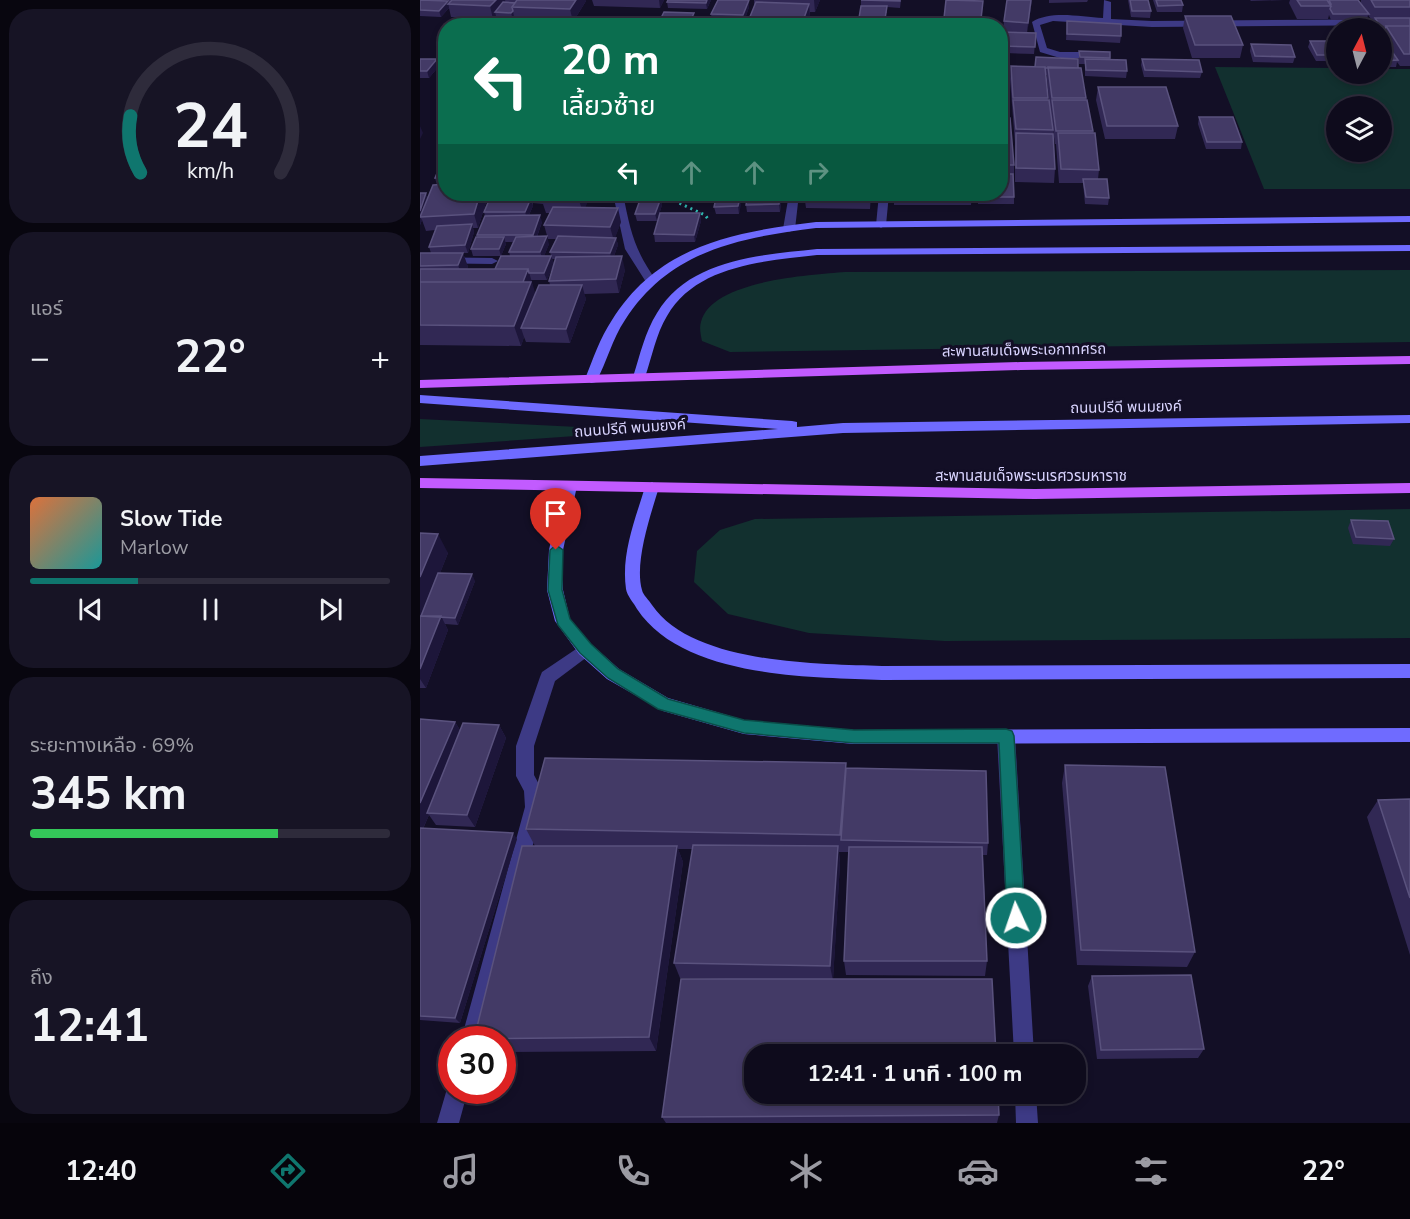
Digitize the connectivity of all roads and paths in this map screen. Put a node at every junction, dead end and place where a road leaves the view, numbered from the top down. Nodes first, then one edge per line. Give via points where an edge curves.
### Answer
1 (1107, 2) dead end
2 (1410, 22) edge
3 (1107, 23) junction
4 (1097, 56) edge
5 (619, 201) edge
6 (677, 201) edge
7 (793, 201) edge
8 (883, 201) edge
9 (1410, 219) edge
10 (881, 225) junction
11 (789, 228) junction
12 (726, 240) junction
13 (1410, 248) edge
14 (420, 260) edge
15 (492, 261) edge
16 (650, 280) junction
17 (1410, 360) edge
18 (639, 377) junction
19 (591, 379) junction
20 (420, 384) edge
21 (420, 399) edge
22 (1410, 419) edge
23 (843, 428) junction
24 (420, 461) edge
25 (420, 483) edge
26 (570, 486) junction
27 (652, 487) junction
28 (1410, 488) edge
29 (585, 649) junction
30 (1410, 671) edge
31 (1410, 735) edge
32 (1006, 736) junction
33 (475, 1026) edge
34 (1023, 1044) edge
35 (453, 1104) edge
36 (1026, 1104) edge
37 (448, 1123) edge
38 (1027, 1123) edge

1 - 3 street
2 - 3 street
3 - 4 street via 1053,18 1035,24 1043,50 1060,55
5 - 16 street via 626,241 634,261
6 - 12 path via 705,214
7 - 11 street
8 - 10 street
9 - 10 main road
10 - 11 main road
11 - 12 main road
12 - 16 main road via 672,264
13 - 18 main road via 817,252 768,258 709,275 677,295 656,325
14 - 15 street
16 - 19 main road via 617,322
17 - 18 main road, สะพานสมเด็จพระเอกาทศรถ
18 - 19 main road
19 - 20 main road
21 - 23 main road, ถนนปรีดี พนมยงค์
22 - 23 main road, ถนนปรีดี พนมยงค์
23 - 24 main road, ถนนปรีดี พนมยงค์
25 - 26 main road
26 - 27 main road
26 - 29 main road via 556,550 555,590 563,621
27 - 28 main road, สะพานสมเด็จพระนเรศวรมหาราช via 1035,494
27 - 30 main road via 634,550 634,591 654,621 690,645 740,660 806,670 882,673
29 - 32 main road via 613,674 663,704 744,727 854,737
29 - 33 street via 548,677 525,746 525,776 533,790 534,807
31 - 32 main road
32 - 34 street
35 - 37 street
36 - 38 street

